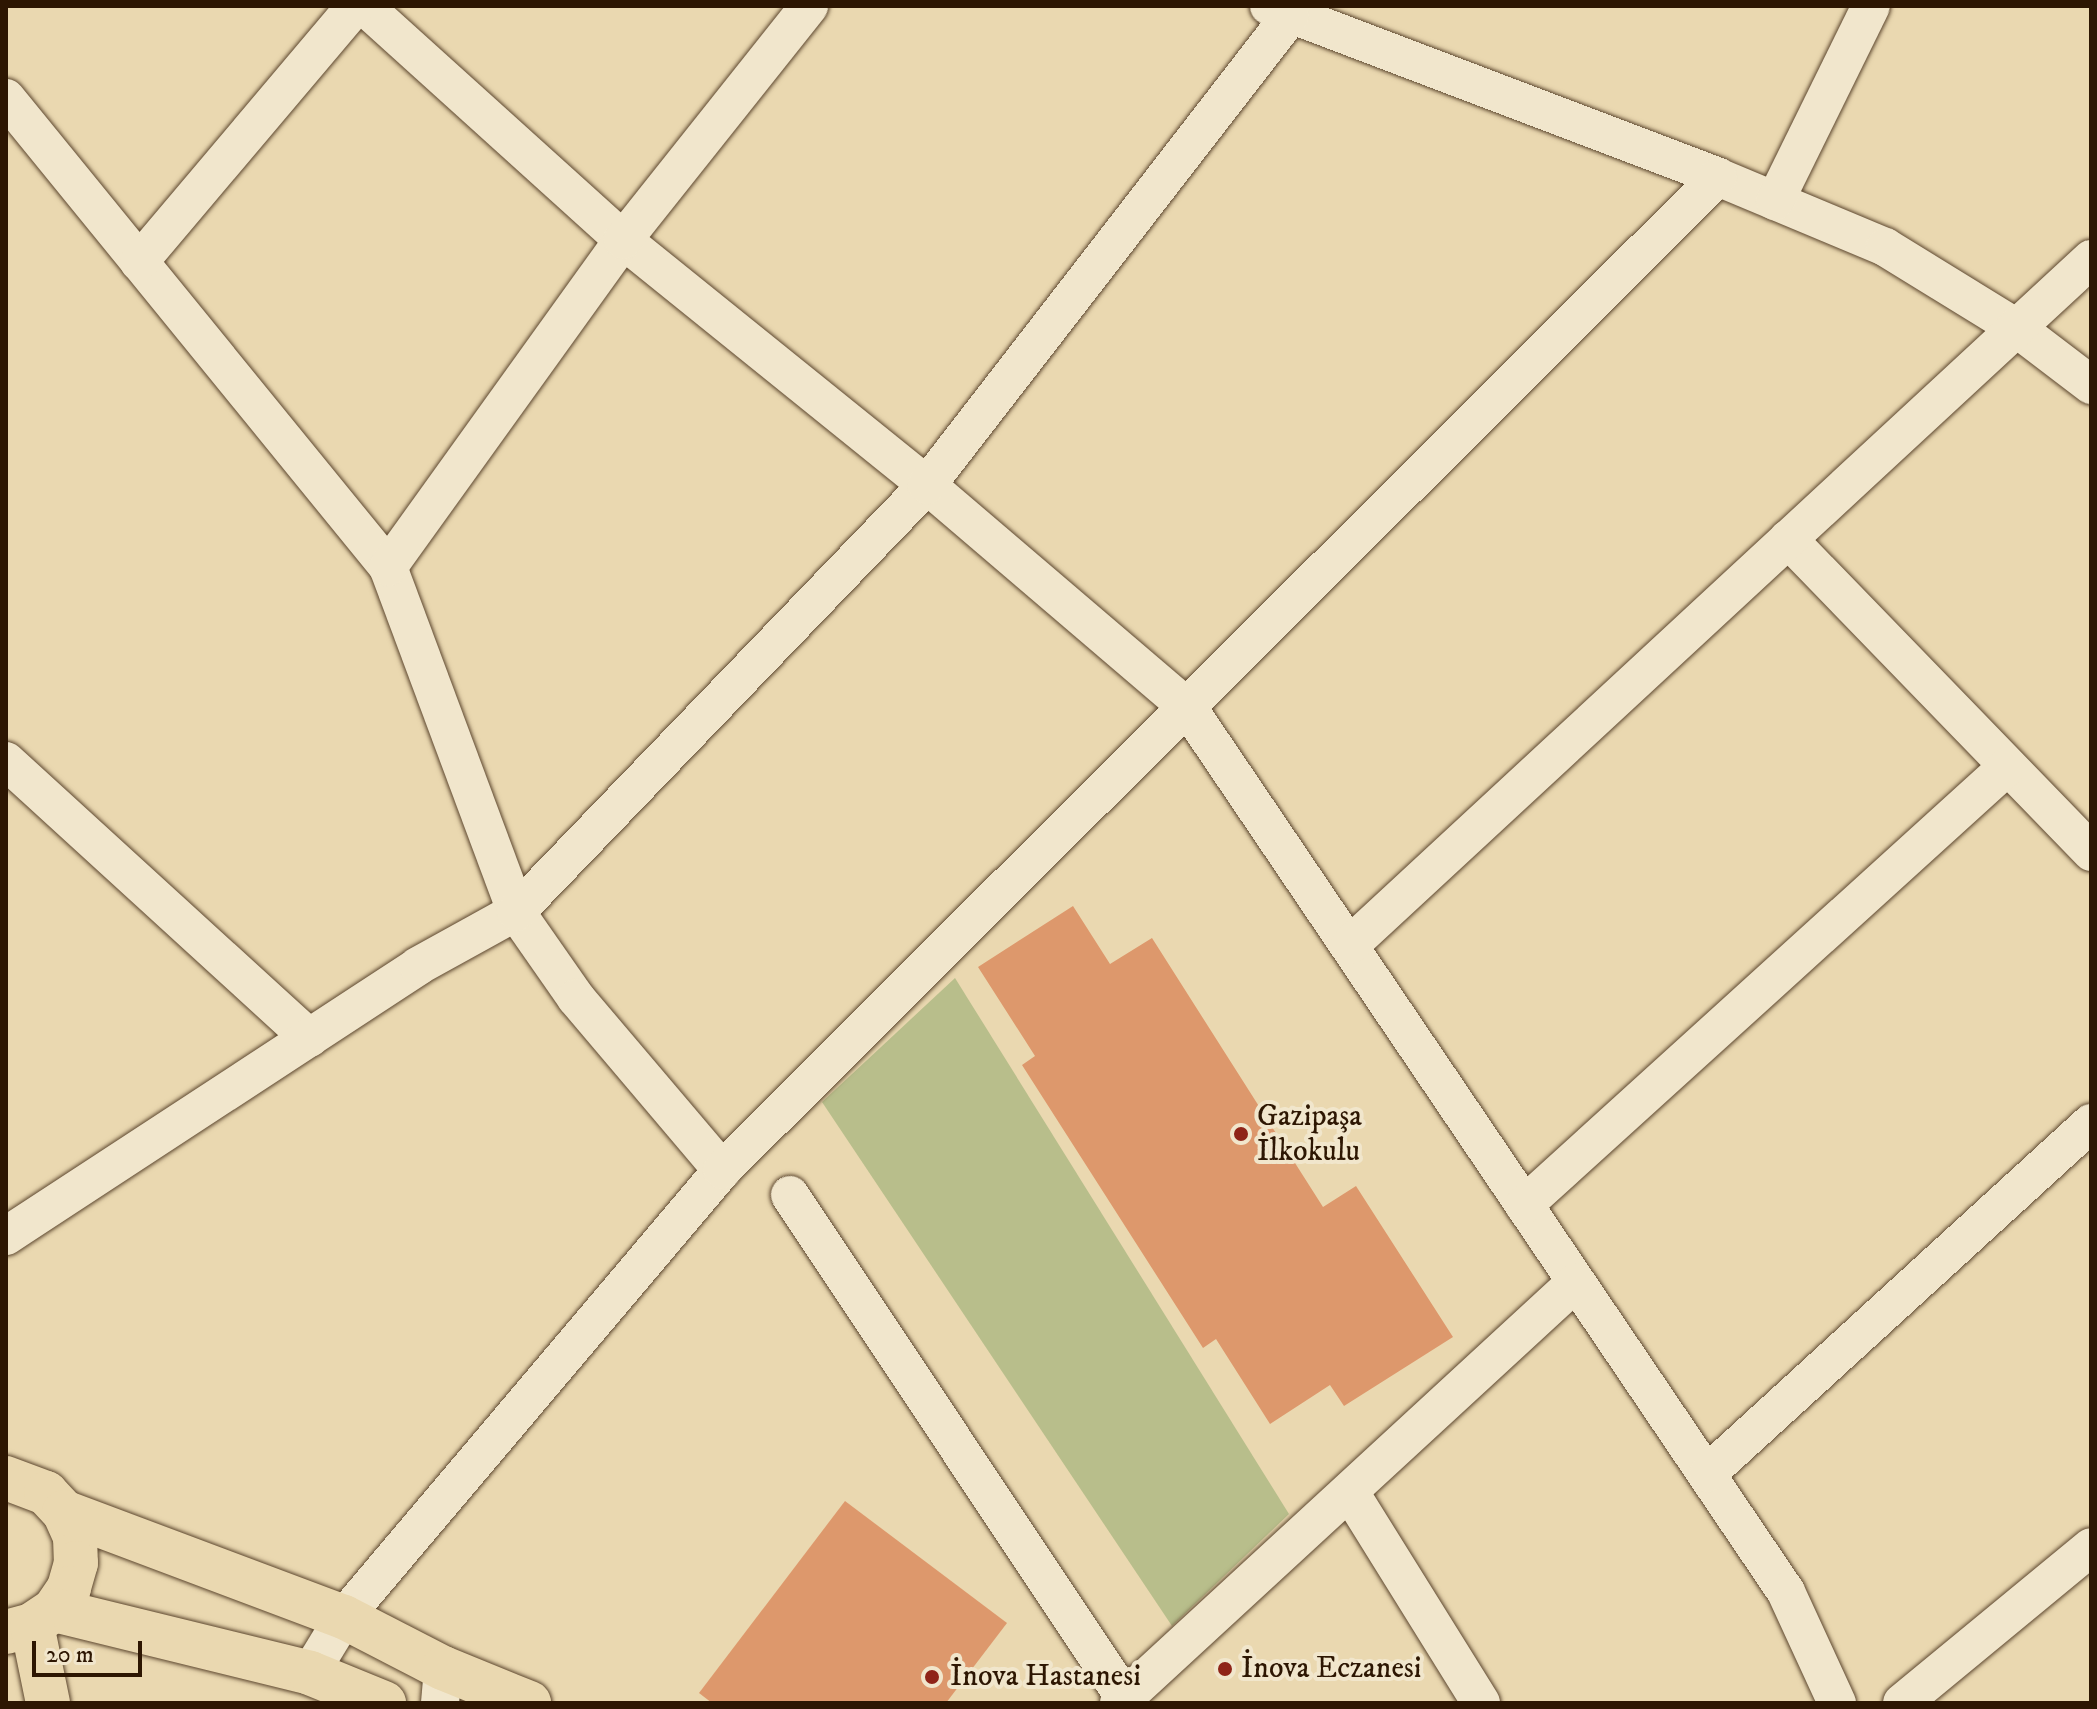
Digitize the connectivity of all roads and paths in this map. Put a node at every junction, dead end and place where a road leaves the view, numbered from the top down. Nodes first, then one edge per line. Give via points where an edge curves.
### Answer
1 (355, 6) edge
2 (364, 6) edge
3 (809, 6) edge
4 (1871, 6) edge
5 (1279, 11) edge
6 (6, 98) edge
7 (1718, 177) junction
8 (1775, 201) junction
9 (623, 240) junction
10 (2091, 259) edge
11 (139, 262) junction
12 (2015, 327) junction
13 (2091, 385) edge
14 (927, 485) junction
15 (1788, 539) junction
16 (388, 567) junction
17 (1188, 708) junction
18 (6, 761) edge
19 (2008, 766) junction
20 (2091, 852) edge
21 (516, 912) junction
22 (1350, 945) junction
23 (309, 1038) junction
24 (2091, 1123) edge
25 (722, 1170) junction
26 (790, 1195) dead end
27 (1524, 1205) junction
28 (6, 1236) edge
29 (1576, 1282) junction
30 (1708, 1473) junction
31 (6, 1478) edge
32 (1351, 1494) junction
33 (64, 1512) junction
34 (2091, 1547) edge
35 (344, 1617) junction
36 (31, 1622) edge
37 (310, 1673) junction
38 (442, 1686) edge
39 (1124, 1701) edge
40 (48, 1703) edge
41 (384, 1703) edge
42 (529, 1703) edge
43 (1481, 1703) edge
44 (1837, 1703) edge
45 (1902, 1703) edge

1 - 11 street
2 - 9 street
3 - 9 street
4 - 8 street
5 - 7 street
5 - 14 street
6 - 11 street
7 - 8 street
7 - 17 street
8 - 12 street via 1885,247
9 - 14 street
9 - 16 street
10 - 12 street
11 - 16 street
12 - 13 street
12 - 15 street
14 - 17 street
14 - 21 street
15 - 19 street
15 - 22 street
16 - 21 street
17 - 22 street
17 - 25 street
18 - 23 street
19 - 20 street
19 - 27 street
21 - 23 street via 418,966
21 - 25 street via 576,998
22 - 27 street
23 - 28 street
24 - 30 street
25 - 35 street
26 - 39 street
27 - 29 street
29 - 30 street
29 - 32 street
30 - 44 street via 1786,1592
31 - 33 main road via 46,1493
32 - 39 street
32 - 43 street
33 - 35 main road
33 - 36 main road via 75,1537 76,1563 69,1588
34 - 45 street
35 - 37 street
35 - 38 main road
36 - 37 main road
36 - 40 main road
37 - 41 main road
38 - 42 main road

